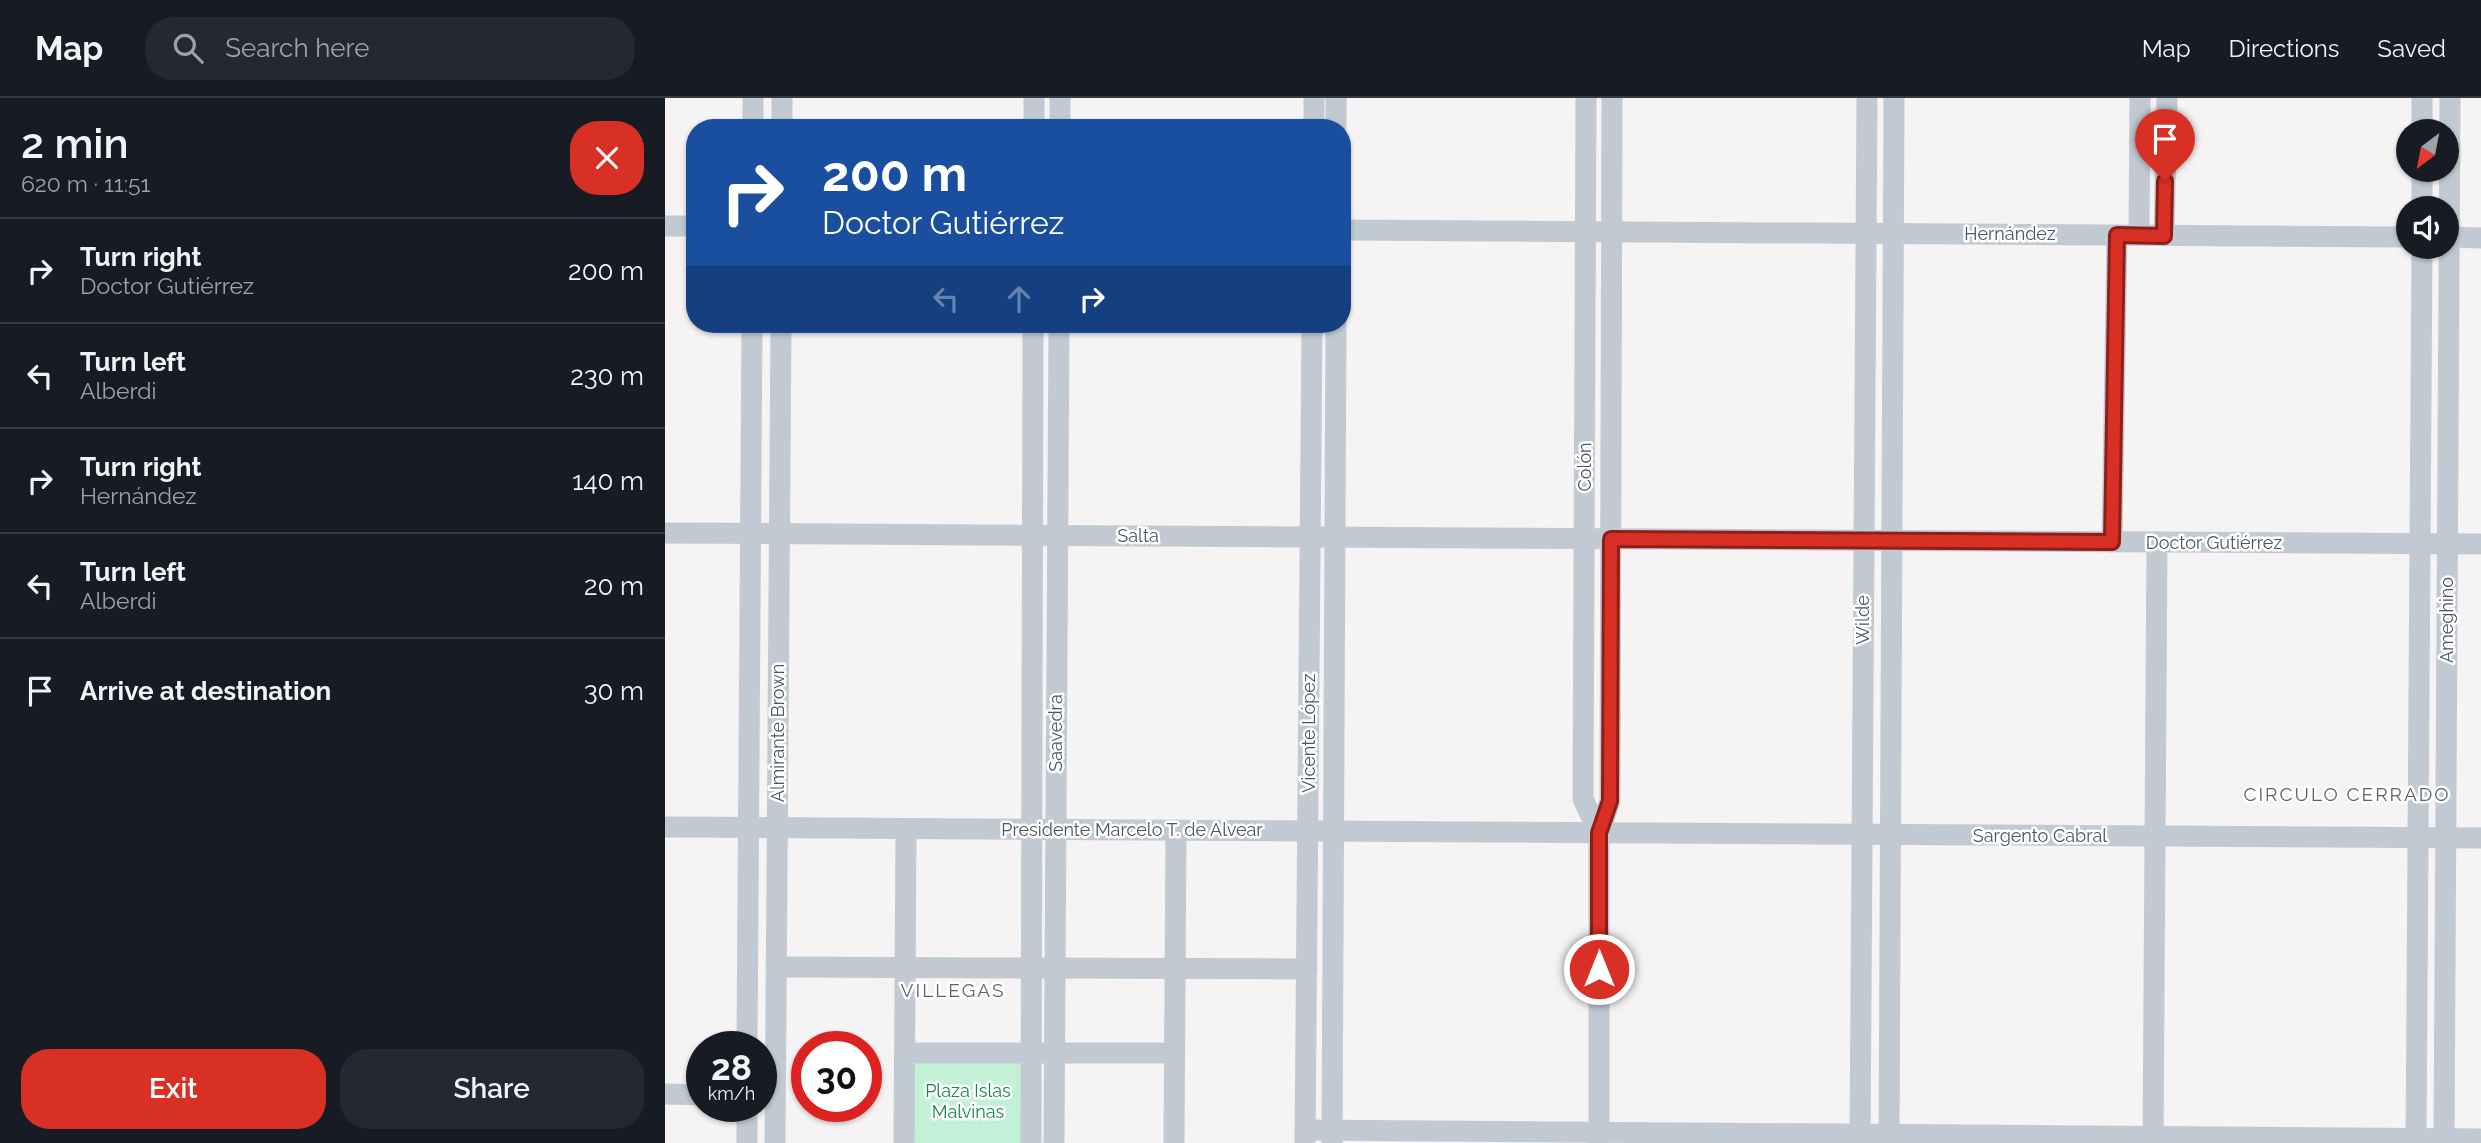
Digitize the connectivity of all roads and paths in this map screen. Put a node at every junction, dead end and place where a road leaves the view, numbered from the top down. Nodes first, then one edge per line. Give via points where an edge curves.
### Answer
1 (753, 98) edge
2 (782, 98) edge
3 (1034, 98) edge
4 (1060, 98) edge
5 (1314, 98) edge
6 (1336, 98) edge
7 (1586, 98) edge
8 (1612, 98) edge
9 (1867, 98) edge
10 (1894, 98) edge
11 (2140, 98) edge
12 (2167, 98) edge
13 (2423, 98) edge
14 (2450, 98) edge
15 (753, 119) edge
16 (782, 119) edge
17 (1034, 119) edge
18 (1060, 119) edge
19 (1314, 119) edge
20 (1336, 119) edge
21 (2422, 119) edge
22 (2449, 196) edge
23 (665, 226) edge
24 (686, 226) edge
25 (1351, 230) edge
26 (1586, 232) junction
27 (1612, 232) junction
28 (1866, 234) junction
29 (1894, 234) junction
30 (2117, 235) junction
31 (2139, 235) junction
32 (2164, 236) junction
33 (2396, 237) edge
34 (2459, 237) edge
35 (2481, 238) edge
36 (2422, 259) edge
37 (2448, 259) edge
38 (752, 333) edge
39 (781, 333) edge
40 (1033, 333) edge
41 (1059, 333) edge
42 (1312, 333) edge
43 (1336, 333) edge
44 (665, 533) edge
45 (750, 533) junction
46 (779, 533) junction
47 (1033, 535) junction
48 (1057, 535) junction
49 (1310, 537) junction
50 (1335, 537) junction
51 (1584, 539) junction
52 (1611, 539) junction
53 (1864, 540) junction
54 (1892, 541) junction
55 (2112, 542) junction
56 (2157, 542) junction
57 (2420, 544) junction
58 (2447, 544) junction
59 (2481, 544) edge
60 (665, 827) edge
61 (749, 828) junction
62 (778, 828) junction
63 (906, 829) junction
64 (1032, 830) junction
65 (1056, 830) junction
66 (1176, 831) junction
67 (1308, 831) junction
68 (1333, 831) junction
69 (1599, 833) junction
70 (1862, 834) junction
71 (1891, 835) junction
72 (2155, 836) junction
73 (2418, 838) junction
74 (2445, 838) junction
75 (2481, 838) edge
76 (776, 967) junction
77 (905, 967) junction
78 (1031, 968) junction
79 (1055, 968) junction
80 (1174, 968) junction
81 (1307, 969) junction
82 (747, 1031) edge
83 (772, 1031) edge
84 (905, 1053) junction
85 (1031, 1053) junction
86 (1054, 1053) junction
87 (1174, 1053) junction
88 (665, 1094) edge
89 (686, 1095) edge
90 (747, 1122) edge
91 (772, 1122) edge
92 (1305, 1136) edge
93 (1332, 1136) edge
94 (1599, 1138) edge
95 (1860, 1139) edge
96 (1889, 1139) edge
97 (2481, 1139) edge
98 (2153, 1140) edge
99 (2416, 1141) edge
100 (2444, 1141) edge
101 (747, 1143) edge
102 (775, 1143) edge
103 (904, 1143) edge
104 (1031, 1143) edge
105 (1054, 1143) edge
106 (1174, 1143) edge

1 - 15 street
2 - 16 street
3 - 17 street
4 - 18 street
5 - 19 street
6 - 20 street
7 - 26 street, Colón
8 - 27 street, Colón
9 - 28 street, Wilde
10 - 29 street, Wilde
11 - 31 street
12 - 32 street
13 - 21 street
14 - 22 street, Ameghino
23 - 24 street
25 - 26 street, Hernández
26 - 27 street, Hernández
26 - 51 street, Colón
27 - 28 street, Hernández
27 - 52 street, Colón
28 - 29 street, Hernández
28 - 53 street, Wilde
29 - 30 street, Hernández
29 - 54 street, Wilde
30 - 31 street, Hernández
30 - 55 street
31 - 32 street, Hernández
32 - 33 street, Hernández
34 - 35 street
36 - 57 street, Ameghino
37 - 58 street, Ameghino
38 - 45 street, Almirante Brown
39 - 46 street, Almirante Brown
40 - 47 street, Saavedra
41 - 48 street, Saavedra
42 - 49 street, Vicente López
43 - 50 street, Vicente López
44 - 45 street, Salta
45 - 46 street, Salta
45 - 61 street, Almirante Brown
46 - 47 street, Salta
46 - 62 street, Almirante Brown
47 - 48 street, Salta
47 - 64 street, Saavedra
48 - 49 street, Salta
48 - 65 street, Saavedra
49 - 50 street, Salta
49 - 67 street, Vicente López
50 - 51 street, Salta
50 - 68 street, Vicente López
51 - 52 street, Salta
51 - 69 street, Colón via 1583,799
52 - 53 street, Doctor Gutiérrez
52 - 69 street, Colón via 1610,801
53 - 54 street, Doctor Gutiérrez
53 - 70 street, Wilde
54 - 55 street, Doctor Gutiérrez
54 - 71 street, Wilde
55 - 56 street, Doctor Gutiérrez
56 - 57 street, Doctor Gutiérrez
56 - 72 street
57 - 58 street, Doctor Gutiérrez
57 - 73 street, Ameghino
58 - 59 street, Doctor Gutiérrez
58 - 74 street, Ameghino
60 - 61 street, Presidente Marcelo T. de Alvear
61 - 62 street, Presidente Marcelo T. de Alvear
61 - 82 street, Almirante Brown
62 - 63 street, Presidente Marcelo T. de Alvear
62 - 76 street, Almirante Brown
63 - 64 street, Presidente Marcelo T. de Alvear
63 - 77 street
64 - 65 street, Presidente Marcelo T. de Alvear
64 - 78 street, Saavedra
65 - 66 street, Presidente Marcelo T. de Alvear
65 - 79 street, Saavedra
66 - 67 street, Presidente Marcelo T. de Alvear
66 - 80 street
67 - 68 street, Presidente Marcelo T. de Alvear
67 - 81 street, Vicente López
68 - 69 street, Presidente Marcelo T. de Alvear
68 - 93 street, Vicente López
69 - 70 street, Sargento Cabral
69 - 94 street, Colón
70 - 71 street, Sargento Cabral
70 - 95 street, Wilde
71 - 72 street, Sargento Cabral
71 - 96 street, Wilde
72 - 73 street, Sargento Cabral
72 - 98 street
73 - 74 street, Sargento Cabral
73 - 99 street, Ameghino
74 - 75 street, Sargento Cabral
74 - 100 street, Ameghino
76 - 77 street
76 - 83 street, Almirante Brown
77 - 78 street
77 - 84 street
78 - 79 street
78 - 85 street, Saavedra
79 - 80 street
79 - 86 street, Saavedra
80 - 81 street
80 - 87 street
81 - 92 street, Vicente López
84 - 85 street
84 - 103 street
85 - 86 street
85 - 104 street, Saavedra
86 - 87 street
86 - 105 street, Saavedra
87 - 106 street
88 - 89 street
90 - 101 street
91 - 102 street, Almirante Brown
92 - 93 street
93 - 94 street
94 - 95 street
95 - 96 street
96 - 98 street
97 - 100 street
98 - 99 street
99 - 100 street

